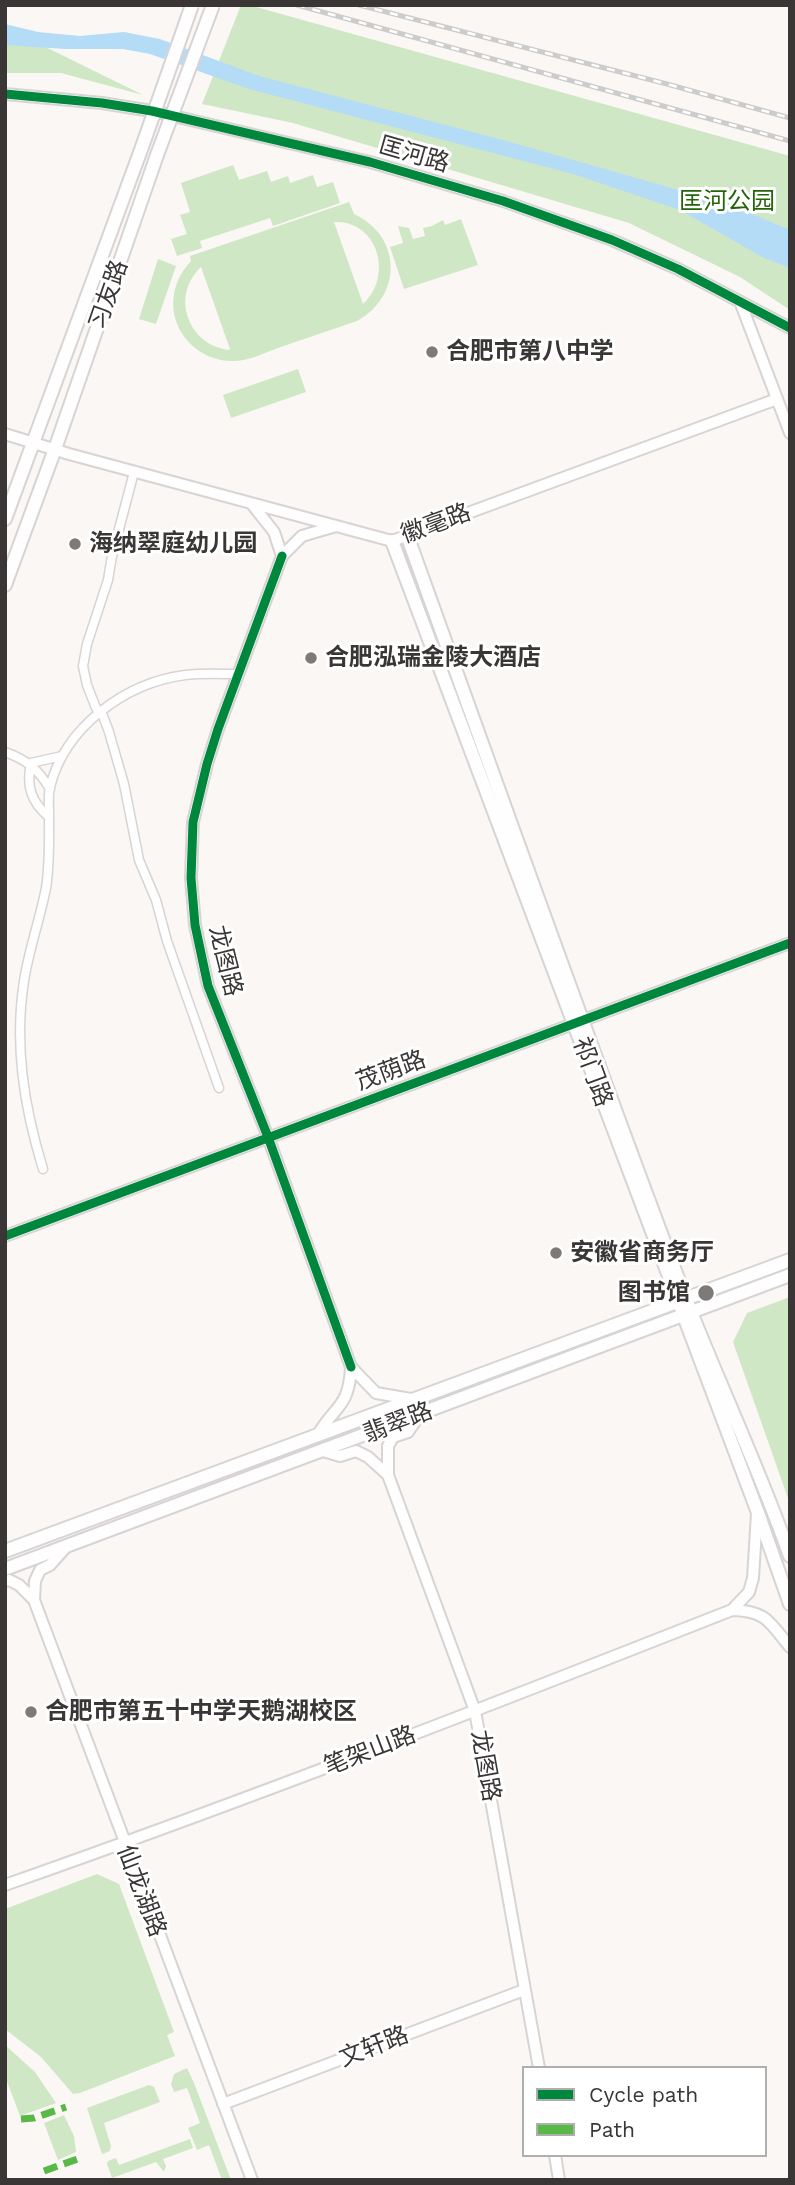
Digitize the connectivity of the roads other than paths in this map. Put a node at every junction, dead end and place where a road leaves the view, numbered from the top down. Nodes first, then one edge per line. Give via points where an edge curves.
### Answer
1 (192, 5) edge
2 (214, 5) edge
3 (5, 94) edge
4 (741, 304) junction
5 (790, 328) edge
6 (777, 399) junction
7 (790, 433) edge
8 (5, 434) edge
9 (33, 442) junction
10 (55, 449) junction
11 (134, 472) junction
12 (251, 503) junction
13 (5, 519) edge
14 (338, 525) junction
15 (407, 536) junction
16 (392, 541) junction
17 (282, 556) junction
18 (5, 585) edge
19 (238, 674) junction
20 (100, 713) junction
21 (5, 752) edge
22 (62, 756) junction
23 (31, 763) junction
24 (50, 789) junction
25 (49, 817) junction
26 (790, 943) edge
27 (578, 1022) junction
28 (219, 1088) dead end
29 (268, 1138) junction
30 (43, 1169) dead end
31 (5, 1236) edge
32 (790, 1260) edge
33 (790, 1275) edge
34 (682, 1300) junction
35 (687, 1314) junction
36 (351, 1367) junction
37 (414, 1400) junction
38 (420, 1415) junction
39 (317, 1436) junction
40 (323, 1451) junction
41 (388, 1475) junction
42 (757, 1510) junction
43 (66, 1547) junction
44 (5, 1551) edge
45 (790, 1556) edge
46 (5, 1569) edge
47 (5, 1581) edge
48 (34, 1600) junction
49 (790, 1604) edge
50 (732, 1610) junction
51 (790, 1647) edge
52 (475, 1711) junction
53 (124, 1844) junction
54 (5, 1885) edge
55 (524, 1990) junction
56 (539, 2066) edge
57 (223, 2104) junction
58 (555, 2157) edge
59 (252, 2180) edge
60 (559, 2180) edge

1 - 9 main road, 习友路, bridge
2 - 10 main road, 习友路, bridge
3 - 4 street, 匡河路 via 152,111 370,162 503,201 612,240
4 - 5 street, 匡河路
4 - 6 street
6 - 7 street
6 - 15 street, 徽毫路
8 - 9 street, 徽毫路
9 - 10 street, 徽毫路
9 - 13 main road, 习友路
10 - 11 street, 徽毫路
10 - 18 main road, 习友路
11 - 12 street, 徽毫路
11 - 20 street via 83,666
12 - 14 street, 徽毫路
12 - 17 street via 275,532
14 - 16 street, 徽毫路
14 - 17 street via 302,536
15 - 16 street, 徽毫路
15 - 27 main road, 祁门路
16 - 27 main road, 祁门路
17 - 19 street, 龙图路
19 - 20 street via 164,680 139,688
19 - 29 street, 龙图路 via 199,799 191,878 208,986
20 - 22 street via 77,733
20 - 28 street via 124,784 139,860
21 - 23 street
22 - 23 street
22 - 24 street
23 - 24 street
23 - 25 street via 31,794
24 - 25 street
25 - 30 street via 46,888 18,1025 30,1129
26 - 27 street, 茂荫路
27 - 29 street, 茂荫路
27 - 34 main road, 祁门路
29 - 31 street, 茂荫路
29 - 36 street, 龙图路
32 - 34 main road, 翡翠路
33 - 35 main road, 翡翠路
34 - 35 main road, 祁门路
34 - 37 main road, 翡翠路
35 - 38 main road, 翡翠路
35 - 42 main road, 祁门路
35 - 45 main road, 祁门路
36 - 37 street via 376,1393
36 - 39 street via 350,1387 341,1406
37 - 39 main road, 翡翠路
38 - 40 main road, 翡翠路
38 - 41 street via 408,1432 393,1437 388,1446
39 - 44 main road, 翡翠路
40 - 41 street via 340,1456 356,1451
40 - 43 main road, 翡翠路
41 - 52 street, 龙图路
42 - 49 main road, 祁门路
42 - 50 street via 753,1578 749,1592
43 - 46 main road, 翡翠路
43 - 48 street via 40,1570
47 - 48 street via 19,1585
48 - 53 street, 仙龙湖路
50 - 51 street via 756,1612
50 - 52 street, 笔架山路
52 - 53 street, 笔架山路
52 - 55 street, 龙图路
53 - 54 street, 笔架山路
53 - 57 street, 仙龙湖路
55 - 56 street, 龙图路
55 - 57 street, 文轩路
57 - 59 street, 仙龙湖路
58 - 60 street

